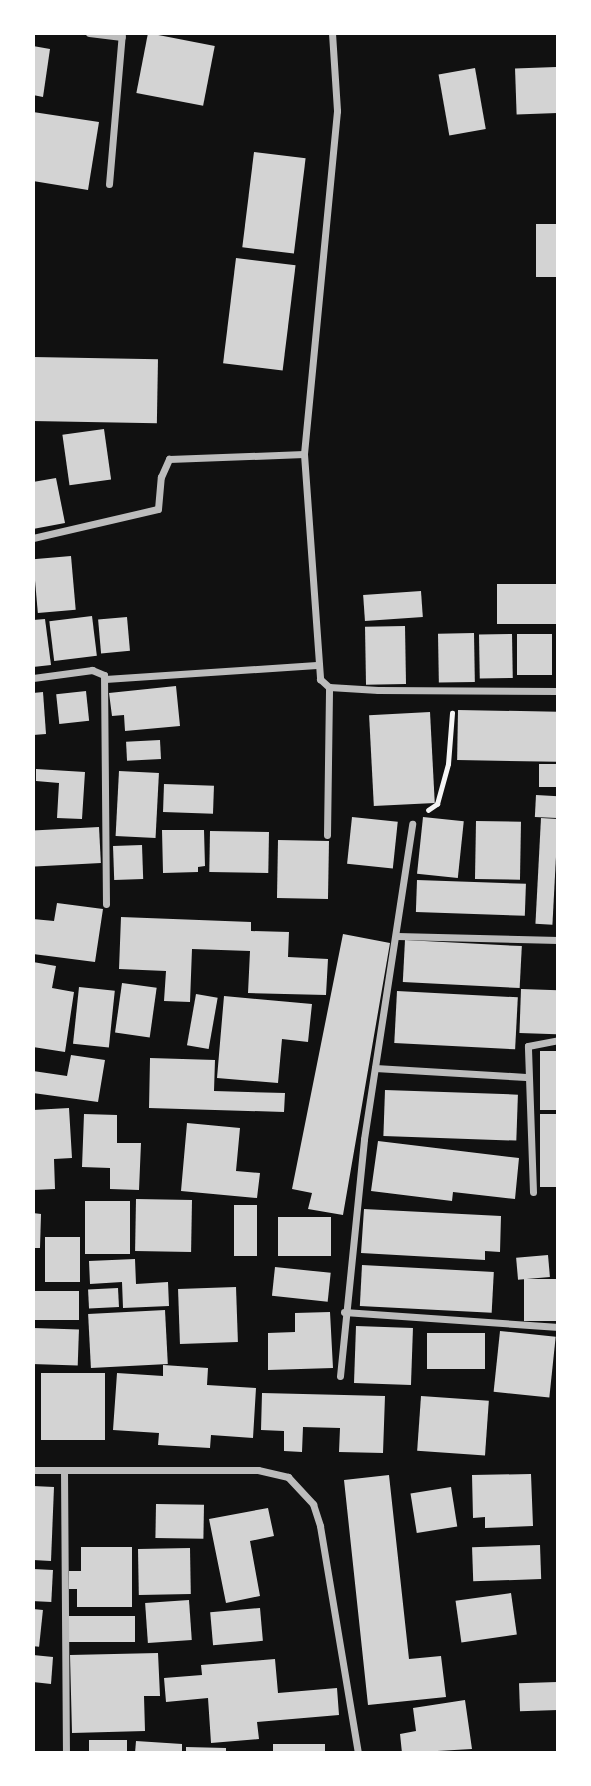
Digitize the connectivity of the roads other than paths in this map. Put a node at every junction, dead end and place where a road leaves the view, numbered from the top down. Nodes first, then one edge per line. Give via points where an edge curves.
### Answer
1 (89, 33) edge
2 (332, 33) edge
3 (122, 35) edge
4 (110, 184) dead end
5 (304, 454) junction
6 (33, 538) edge
7 (317, 664) junction
8 (33, 678) edge
9 (104, 679) junction
10 (329, 687) junction
11 (558, 691) edge
12 (412, 824) road end
13 (327, 835) dead end
14 (106, 904) dead end
15 (397, 936) junction
16 (558, 940) edge
17 (558, 1040) edge
18 (375, 1068) junction
19 (526, 1077) junction
20 (533, 1192) dead end
21 (344, 1311) junction
22 (558, 1327) edge
23 (340, 1376) dead end
24 (33, 1470) edge
25 (64, 1470) junction
26 (66, 1753) edge
27 (358, 1753) edge

1 - 3 street
2 - 5 street via 337,111
3 - 4 street
5 - 6 street via 169,459 160,477 158,509
5 - 7 street
7 - 9 street
7 - 10 street via 320,679
8 - 9 street via 97,670
9 - 14 street
10 - 11 street
10 - 13 street
12 - 15 street
15 - 16 street
15 - 18 street
17 - 19 street via 528,1046
18 - 19 street
18 - 21 street
19 - 20 street
21 - 22 street
21 - 23 street
24 - 25 street
25 - 26 street
25 - 27 street via 258,1470 288,1477 313,1503 320,1526

